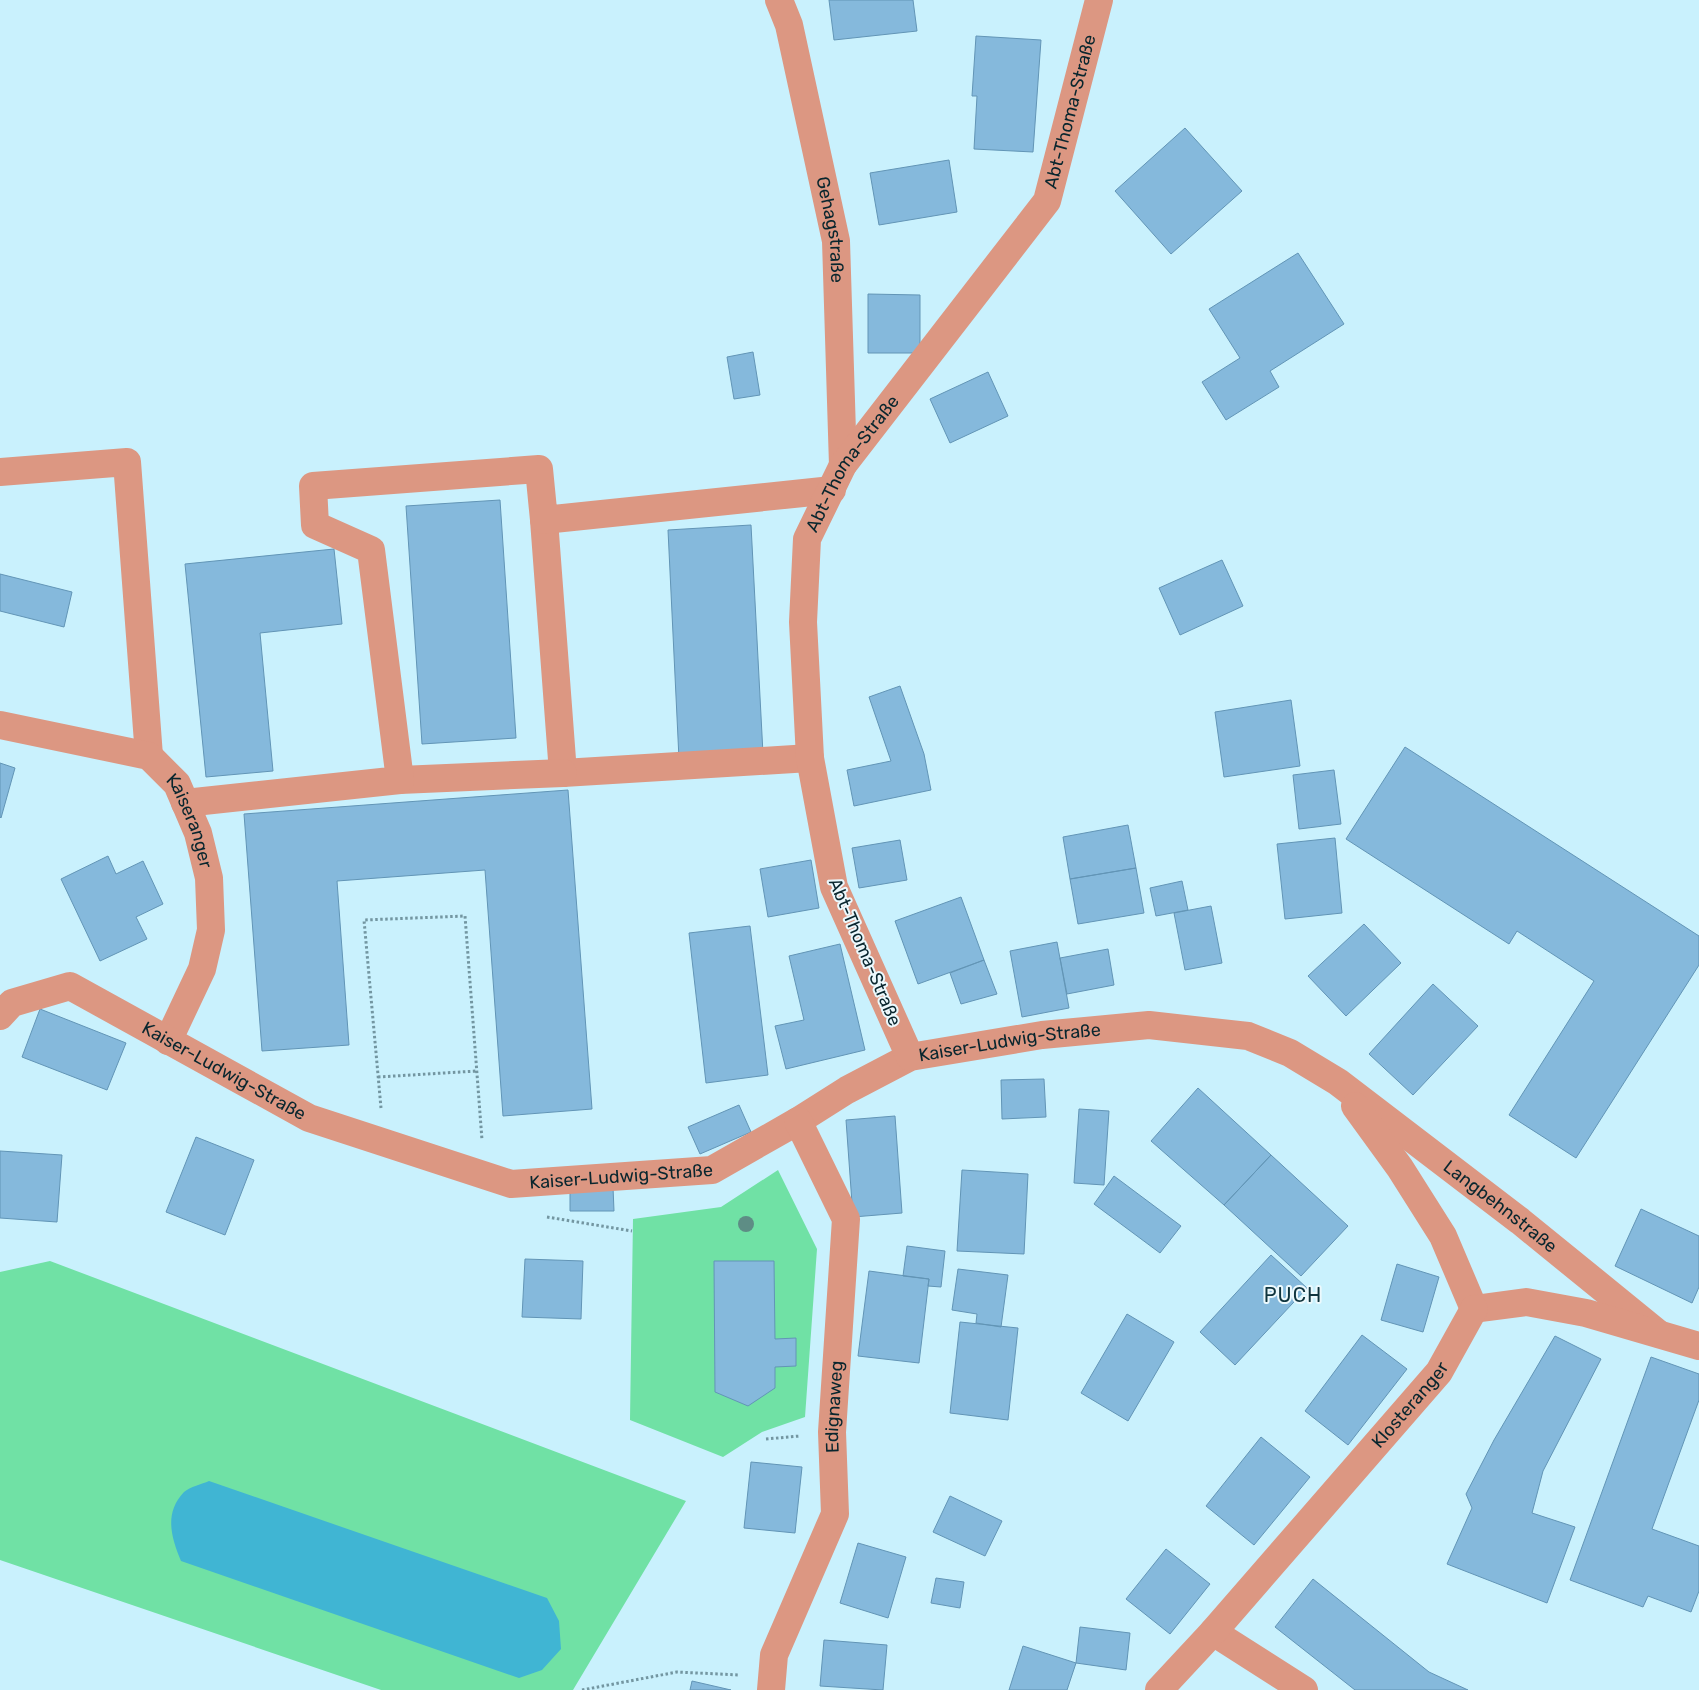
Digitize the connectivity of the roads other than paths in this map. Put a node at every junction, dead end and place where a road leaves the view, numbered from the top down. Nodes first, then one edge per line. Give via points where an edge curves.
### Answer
1 (779, 0) edge
2 (1099, 0) edge
3 (843, 465) junction
4 (0, 472) edge
5 (832, 490) junction
6 (544, 520) junction
7 (0, 725) edge
8 (149, 756) junction
9 (810, 758) junction
10 (563, 773) junction
11 (400, 780) junction
12 (185, 803) junction
13 (0, 1016) edge
14 (168, 1041) junction
15 (910, 1057) junction
16 (1338, 1082) junction
17 (798, 1121) junction
18 (1474, 1309) junction
19 (1659, 1334) junction
20 (1699, 1346) edge
21 (1212, 1632) junction
22 (772, 1683) edge
23 (1159, 1690) edge
24 (1304, 1690) edge

1 - 3 street, Gehagstraße via 789,25 836,242
2 - 3 street, Abt-Thoma-Straße via 1047,201
3 - 5 street, Abt-Thoma-Straße
4 - 8 street via 127,462
5 - 6 street
5 - 9 street, Abt-Thoma-Straße via 807,539 803,622
6 - 10 street
6 - 11 street via 540,469 313,486 315,525 371,550
7 - 8 street
8 - 12 street, Kaiseranger via 177,784
9 - 10 street
9 - 15 street, Abt-Thoma-Straße via 834,887
10 - 11 street
11 - 12 street
12 - 14 street, Kaiseranger via 198,834 209,878 212,930 202,969
13 - 14 street, Kaiser-Ludwig-Straße via 12,1003 70,986
14 - 17 street, Kaiser-Ludwig-Straße via 309,1118 511,1184 712,1170
15 - 16 street, Kaiser-Ludwig-Straße via 1042,1035 1150,1026 1248,1036 1290,1053
15 - 17 street, Kaiser-Ludwig-Straße via 847,1090
16 - 18 street via 1400,1168 1443,1236
16 - 19 street, Langbehnstraße via 1520,1221
17 - 22 street, Edignaweg via 846,1219 832,1432 835,1514 774,1655
18 - 19 street, Langbehnstraße via 1526,1302 1586,1313
18 - 21 street, Klosteranger via 1439,1372
19 - 20 street, Langbehnstraße
21 - 23 street, Klosteranger
21 - 24 street

